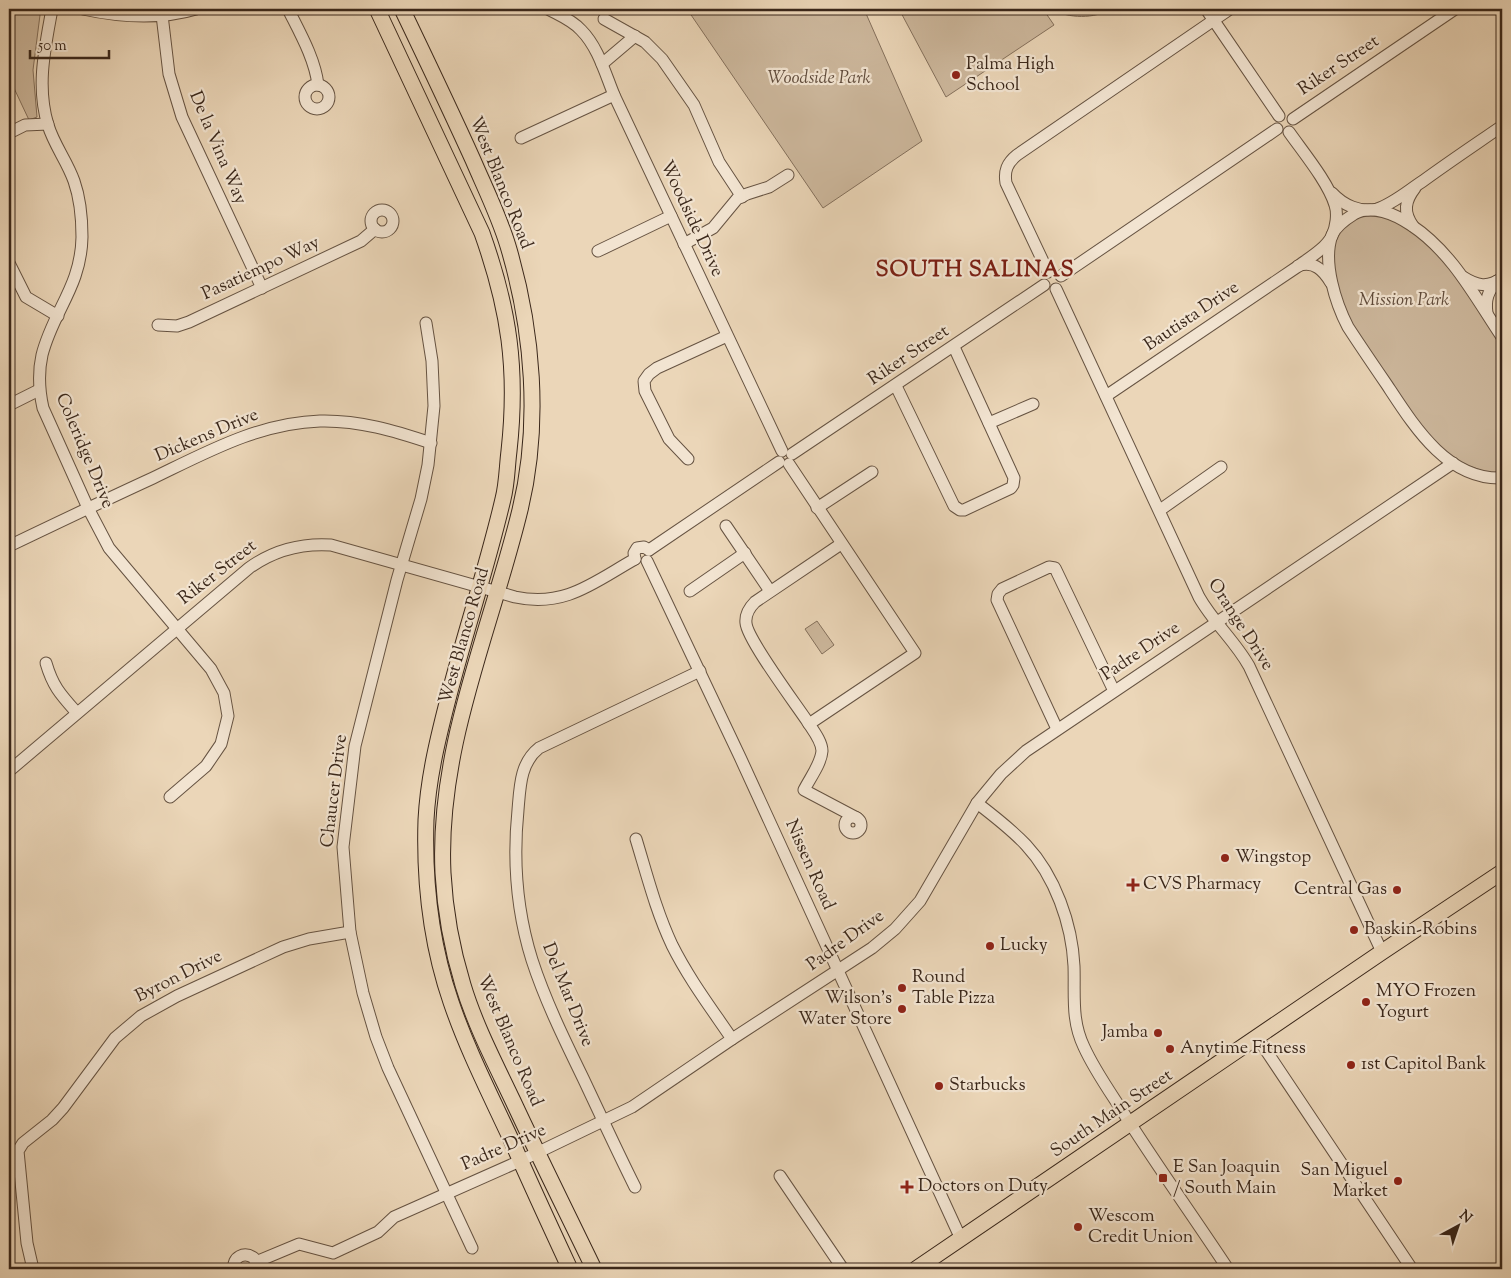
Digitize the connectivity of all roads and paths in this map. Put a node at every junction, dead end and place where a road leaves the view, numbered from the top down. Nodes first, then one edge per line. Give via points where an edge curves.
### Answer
1 (52, 9) edge
2 (82, 9) edge
3 (196, 9) edge
4 (288, 9) edge
5 (377, 9) edge
6 (402, 9) edge
7 (548, 9) edge
8 (1206, 9) edge
9 (1230, 9) edge
10 (1455, 9) edge
11 (564, 13) edge
12 (162, 15) junction
13 (604, 19) dead end
14 (1214, 20) junction
15 (635, 36) junction
16 (602, 64) junction
17 (318, 85) dead end
18 (614, 95) junction
19 (1279, 116) junction
20 (1292, 119) junction
21 (48, 124) junction
22 (1502, 126) edge
23 (1276, 129) junction
24 (1289, 132) junction
25 (9, 133) edge
26 (521, 138) dead end
27 (788, 175) dead end
28 (1417, 185) junction
29 (1326, 186) junction
30 (742, 197) junction
31 (1371, 210) junction
32 (671, 216) junction
33 (1414, 226) junction
34 (375, 229) dead end
35 (1332, 235) junction
36 (684, 244) junction
37 (598, 250) dead end
38 (9, 263) edge
39 (1297, 267) junction
40 (1048, 272) junction
41 (1061, 276) junction
42 (1462, 276) junction
43 (1500, 279) edge
44 (1044, 286) junction
45 (1332, 286) junction
46 (262, 288) junction
47 (1056, 290) junction
48 (1487, 315) junction
49 (58, 316) junction
50 (426, 323) dead end
51 (158, 325) dead end
52 (727, 336) junction
53 (1502, 337) edge
54 (954, 347) junction
55 (896, 386) junction
56 (39, 390) junction
57 (1106, 396) junction
58 (1033, 404) dead end
59 (9, 405) edge
60 (989, 423) junction
61 (431, 444) junction
62 (1432, 447) junction
63 (785, 458) junction
64 (688, 459) dead end
65 (1452, 463) junction
66 (1221, 467) dead end
67 (872, 472) dead end
68 (1502, 478) edge
69 (1422, 484) junction
70 (88, 508) junction
71 (817, 508) junction
72 (1160, 510) junction
73 (726, 526) dead end
74 (841, 544) junction
75 (9, 546) edge
76 (745, 553) junction
77 (648, 556) junction
78 (401, 565) junction
79 (479, 587) junction
80 (690, 591) dead end
81 (770, 591) junction
82 (497, 592) junction
83 (1216, 622) junction
84 (176, 628) junction
85 (46, 663) dead end
86 (700, 671) junction
87 (1114, 691) junction
88 (77, 713) junction
89 (809, 724) junction
90 (1057, 729) junction
91 (9, 771) edge
92 (170, 797) dead end
93 (976, 804) junction
94 (857, 818) dead end
95 (636, 839) dead end
96 (1502, 872) edge
97 (350, 932) junction
98 (1382, 952) junction
99 (838, 971) junction
100 (1257, 1037) junction
101 (732, 1039) junction
102 (603, 1121) junction
103 (1130, 1124) junction
104 (537, 1153) junction
105 (520, 1161) junction
106 (780, 1176) dead end
107 (635, 1187) dead end
108 (446, 1194) junction
109 (961, 1239) junction
110 (472, 1248) dead end
111 (256, 1265) edge
112 (33, 1269) edge
113 (234, 1269) edge
114 (570, 1269) edge
115 (594, 1269) edge
116 (843, 1269) edge
117 (916, 1269) edge
118 (1228, 1269) edge
119 (1412, 1269) edge

1 - 21 street, Coleridge Drive via 41,77
2 - 12 street via 130,16
3 - 12 street
4 - 17 street via 310,57
5 - 79 main road, West Blanco Road via 482,232 505,307 513,414 504,497
6 - 82 main road, West Blanco Road via 494,208 522,302 531,369 530,446 521,507
7 - 11 street, Woodside Drive
8 - 14 street
9 - 14 street
10 - 20 street, Riker Street
11 - 16 street, Woodside Drive via 588,38
12 - 46 street, De la Vina Way via 169,74 182,117
13 - 15 street
14 - 19 street
14 - 40 street via 1016,155 1009,163 1005,172 1006,183
15 - 16 street
15 - 30 street via 655,51 684,90 725,172
16 - 18 street, Woodside Drive
18 - 26 street
18 - 32 street, Woodside Drive
19 - 20 street, Riker Street via 1286,114
19 - 23 street via 1275,122
20 - 24 street, Riker Street via 1294,125
21 - 25 street via 25,125
21 - 49 street, Coleridge Drive via 74,180 82,222 80,262
22 - 28 street
23 - 24 street via 1282,133
23 - 41 street
24 - 29 street
27 - 30 street via 769,187
28 - 31 street
28 - 33 street via 1406,204
29 - 31 street via 1348,206
29 - 35 street via 1336,206
30 - 36 street via 732,204 713,228
31 - 33 street
31 - 35 street, Bautista Drive via 1346,219
32 - 36 street, Woodside Drive
32 - 37 street
33 - 42 street via 1444,252
34 - 46 street, Pasatiempo Way via 361,241
35 - 39 street, Bautista Drive
35 - 45 street
36 - 52 street, Woodside Drive
38 - 49 street via 26,297
39 - 45 street via 1315,265
39 - 57 street, Bautista Drive
40 - 41 street
40 - 44 street via 1043,279
41 - 47 street via 1062,284
42 - 43 street via 1479,285
42 - 48 street
43 - 48 street via 1486,300
44 - 47 street
44 - 54 street, Riker Street
45 - 62 street via 1348,328
46 - 51 street, Pasatiempo Way via 189,322 177,326
47 - 57 street, Orange Drive
48 - 53 street
49 - 56 street, Coleridge Drive via 42,356
50 - 61 street, Chaucer Drive via 434,406
52 - 63 street, Woodside Drive
52 - 64 street via 657,368 644,381 645,391 669,439
54 - 55 street, Riker Street
54 - 60 street
55 - 60 street via 952,503 960,510 1014,486 1014,478
55 - 63 street, Riker Street
56 - 59 street
56 - 70 street, Coleridge Drive via 52,432
57 - 72 street, Orange Drive
58 - 60 street
61 - 70 street, Dickens Drive via 397,432 345,422 279,426 234,439
61 - 78 street, Chaucer Drive via 420,499
62 - 65 street
62 - 69 street via 1435,466
63 - 71 street, Woodside Drive
63 - 77 street, Riker Street
65 - 68 street via 1475,474
65 - 69 street, Padre Drive
66 - 72 street
67 - 71 street
69 - 83 street, Padre Drive
70 - 75 street, Dickens Drive
70 - 84 street, Coleridge Drive via 109,548
71 - 74 street, Woodside Drive
72 - 83 street, Orange Drive via 1199,597
73 - 76 street
74 - 81 street
74 - 89 street, Woodside Drive via 915,653
76 - 80 street
76 - 81 street
77 - 82 street, Riker Street via 640,563 635,559 575,594 556,599 527,600
77 - 86 street, Nissen Road
78 - 79 street, Riker Street
78 - 84 street, Riker Street via 331,544 287,548 249,568
78 - 97 street, Chaucer Drive via 355,746 347,803 343,847
79 - 82 street, Riker Street
79 - 105 main road, West Blanco Road via 433,757 426,819 426,884 434,936 451,1002 479,1073
81 - 89 street via 748,610 747,628
82 - 104 main road, West Blanco Road via 452,756 444,809 443,872 451,936 463,986
83 - 87 street, Padre Drive
83 - 98 street, Orange Drive via 1249,666
84 - 88 street, Riker Street
84 - 92 street, Coleridge Drive via 219,681 228,716 222,744 212,759
85 - 88 street via 56,689
86 - 99 street, Nissen Road
86 - 102 street, Del Mar Drive via 539,748 528,758 522,776 516,870 526,938 538,978
87 - 90 street, Padre Drive
87 - 90 street via 1055,568 1049,567 1002,589 997,600
88 - 91 street, Riker Street
89 - 94 street via 822,750 804,790
90 - 93 street, Padre Drive via 1011,764
93 - 99 street, Padre Drive via 920,901 889,934
93 - 103 street via 1027,846 1050,881 1065,915 1072,946 1074,1007 1083,1046
95 - 101 street via 672,944 696,987
96 - 98 main road, South Main Street
97 - 108 street, Chaucer Drive via 376,1037
97 - 112 street, Byron Drive via 283,947 166,1001 115,1038 63,1108 18,1151 27,1243
98 - 100 main road, South Main Street
99 - 101 street, Padre Drive
99 - 109 street, Nissen Road
100 - 103 main road, South Main Street
100 - 119 street
101 - 102 street, Padre Drive via 632,1107
102 - 104 street, Padre Drive
102 - 107 street, Del Mar Drive
103 - 109 main road, South Main Street
103 - 118 street
104 - 105 street, Padre Drive
104 - 115 main road, West Blanco Road
105 - 108 street, Padre Drive
105 - 114 main road, West Blanco Road
106 - 116 street
108 - 110 street, Chaucer Drive
108 - 111 street, Padre Drive via 394,1217 378,1232 333,1253 299,1244
109 - 117 main road, South Main Street
111 - 113 street via 247,1255 240,1256 234,1261

